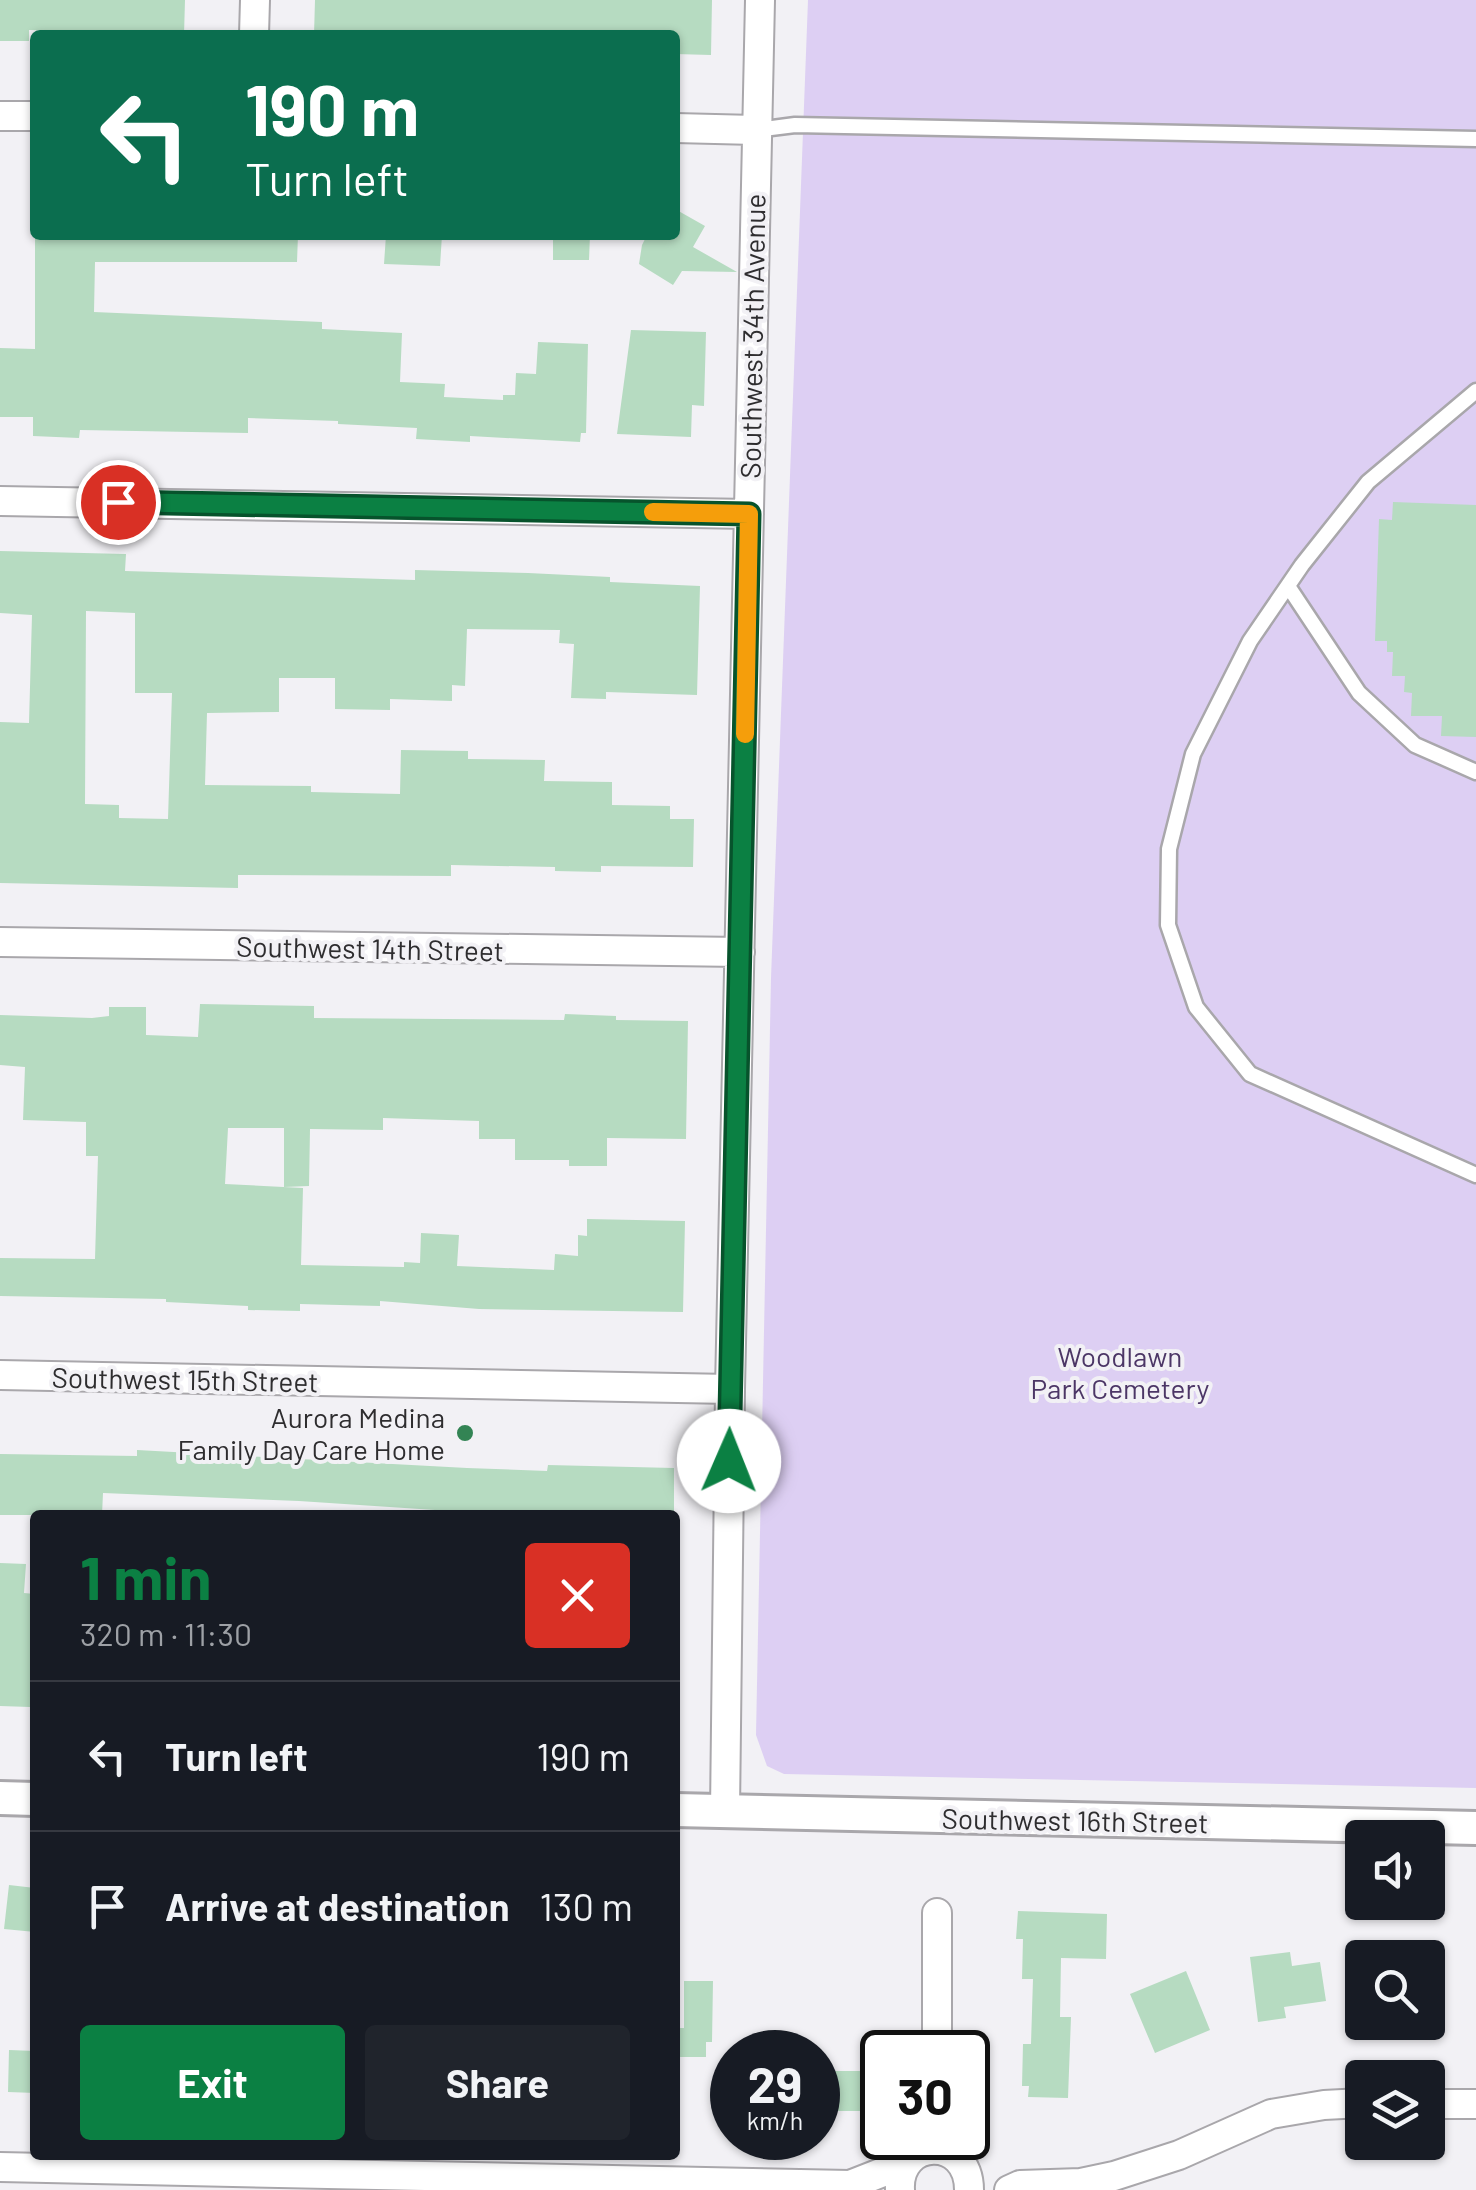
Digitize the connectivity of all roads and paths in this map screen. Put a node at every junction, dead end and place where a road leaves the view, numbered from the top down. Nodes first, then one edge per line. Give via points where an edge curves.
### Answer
1 (255, 0) edge
2 (760, 0) edge
3 (254, 30) edge
4 (0, 116) edge
5 (30, 116) edge
6 (680, 128) edge
7 (756, 130) junction
8 (1476, 139) edge
9 (1476, 390) edge
10 (0, 500) edge
11 (749, 514) junction
12 (1288, 586) junction
13 (1476, 772) edge
14 (0, 942) edge
15 (740, 952) junction
16 (1476, 1175) edge
17 (0, 1375) edge
18 (730, 1389) junction
19 (0, 1798) edge
20 (30, 1798) edge
21 (680, 1810) edge
22 (726, 1811) junction
23 (1476, 1828) edge
24 (937, 1913) dead end
25 (937, 2030) edge
26 (1345, 2104) edge
27 (1445, 2104) edge
28 (1476, 2104) edge
29 (911, 2161) edge
30 (958, 2162) edge
31 (0, 2167) edge
32 (264, 2182) edge
33 (616, 2185) edge
34 (855, 2187) edge
35 (1014, 2188) edge

1 - 3 street
2 - 7 street, Southwest 34th Avenue
4 - 5 street
6 - 7 street
7 - 8 lane
7 - 11 street, Southwest 34th Avenue
9 - 12 lane via 1368,482
10 - 11 street
11 - 15 street, Southwest 34th Avenue
12 - 13 lane via 1358,693 1416,745
12 - 16 lane via 1250,640 1194,754 1169,848 1168,925 1196,1007 1250,1074
14 - 15 street, Southwest 14th Street
15 - 18 street, Southwest 34th Avenue
17 - 18 street, Southwest 15th Street
18 - 22 street, Southwest 34th Avenue
19 - 20 street
21 - 22 street, Southwest 16th Street
22 - 23 street, Southwest 16th Street
24 - 25 street
26 - 35 street via 1271,2114 1114,2176
27 - 28 street
29 - 30 street via 927,2150
29 - 34 street
30 - 35 street via 1004,2177
31 - 32 street
32 - 33 street
33 - 34 street

